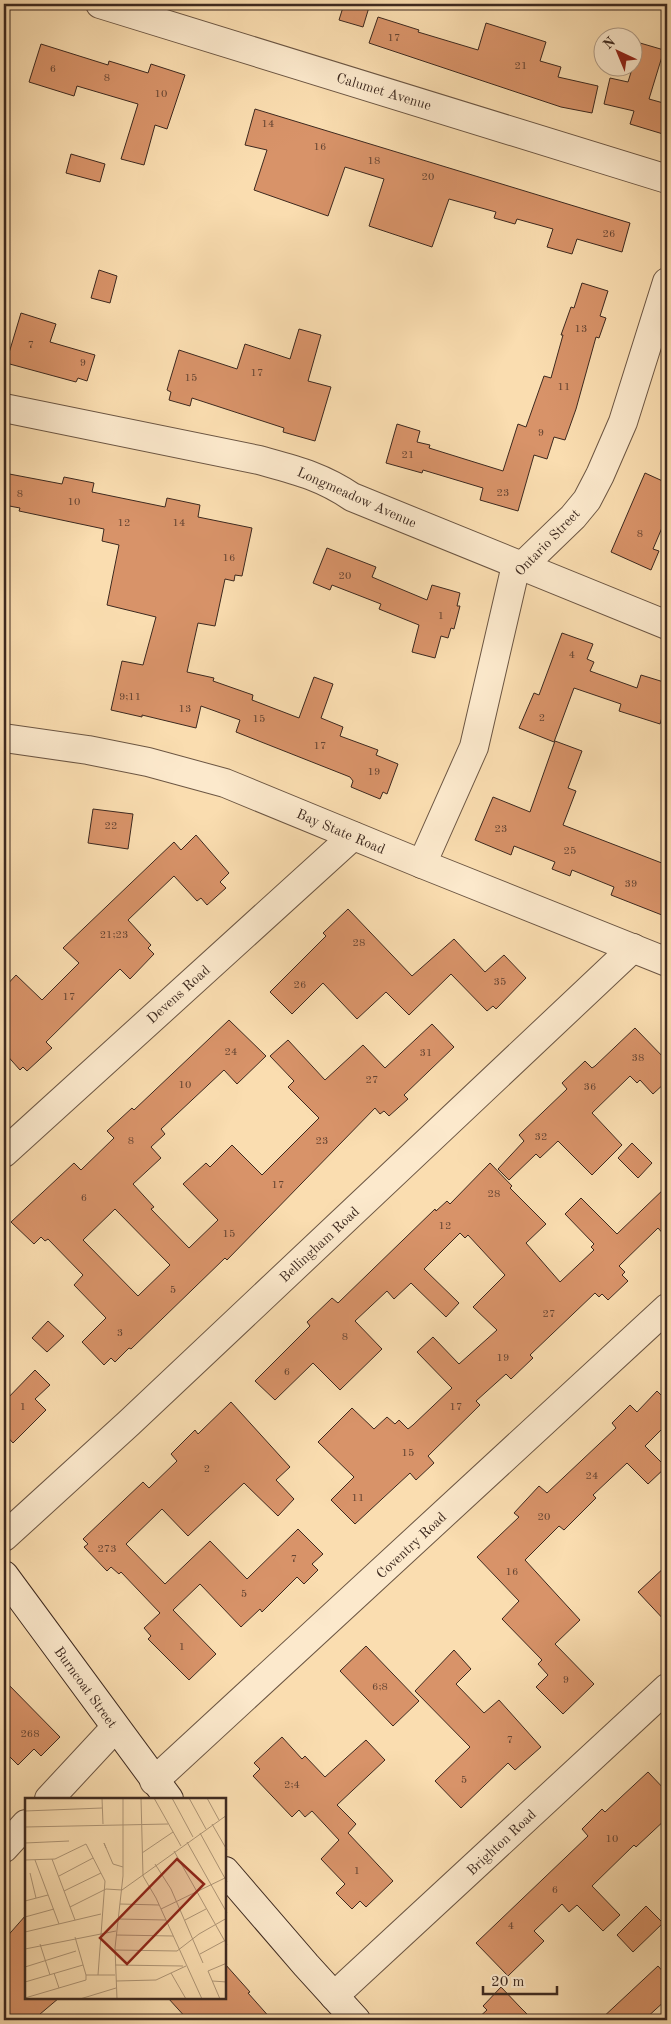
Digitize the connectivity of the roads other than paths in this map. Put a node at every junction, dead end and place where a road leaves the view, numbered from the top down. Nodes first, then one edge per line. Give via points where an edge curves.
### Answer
1 (100, 4) edge
2 (667, 179) edge
3 (667, 282) edge
4 (4, 408) edge
5 (521, 566) junction
6 (667, 625) edge
7 (4, 738) edge
8 (353, 836) junction
9 (422, 864) junction
10 (633, 948) junction
11 (667, 962) edge
12 (4, 1153) edge
13 (667, 1308) edge
14 (4, 1537) edge
15 (4, 1575) edge
16 (667, 1688) edge
17 (115, 1728) junction
18 (161, 1790) edge
19 (50, 1798) edge
20 (25, 1825) edge
21 (4, 1848) edge
22 (226, 1872) edge
23 (334, 1996) junction
24 (356, 2020) edge

1 - 2 street, Calumet Avenue
3 - 5 street, Ontario Street via 623,422 600,475 573,518
4 - 5 street, Longmeadow Avenue via 298,470 329,482 352,497
5 - 6 street, Longmeadow Avenue
5 - 9 street, Ontario Street via 514,574 474,747
7 - 8 street, Bay State Road via 88,750 184,771 225,783
8 - 9 street, Bay State Road
8 - 12 street, Devens Road
9 - 10 street, Bay State Road
10 - 11 street, Bay State Road
10 - 14 street, Bellingham Road via 129,1424
13 - 18 street, Coventry Road
15 - 17 street, Burncoat Street
16 - 23 street, Brighton Road
17 - 18 street, Burncoat Street
17 - 19 street
20 - 21 street
22 - 23 street
23 - 24 street

